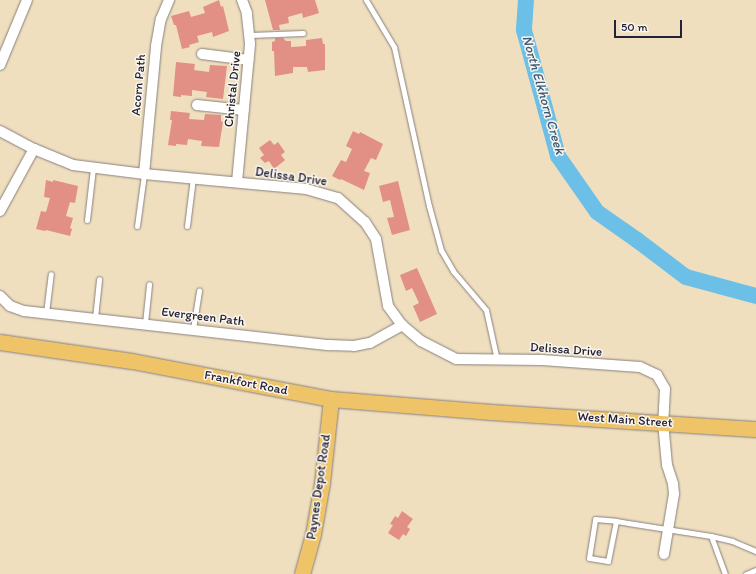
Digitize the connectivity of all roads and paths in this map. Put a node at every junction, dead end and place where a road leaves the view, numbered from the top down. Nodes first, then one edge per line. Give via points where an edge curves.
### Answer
1 (27, 0) edge
2 (170, 0) edge
3 (242, 0) edge
4 (366, 0) edge
5 (303, 33) dead end
6 (250, 35) junction
7 (202, 54) dead end
8 (249, 60) junction
9 (0, 65) edge
10 (197, 105) dead end
11 (244, 110) junction
12 (0, 131) edge
13 (34, 149) junction
14 (93, 168) junction
15 (144, 174) junction
16 (193, 178) junction
17 (237, 182) junction
18 (0, 211) edge
19 (87, 220) dead end
20 (137, 226) dead end
21 (187, 226) dead end
22 (50, 274) dead end
23 (99, 279) dead end
24 (149, 284) dead end
25 (199, 290) dead end
26 (0, 296) edge
27 (46, 313) junction
28 (95, 318) junction
29 (144, 323) junction
30 (402, 325) junction
31 (193, 328) junction
32 (0, 342) edge
33 (497, 360) junction
34 (332, 399) junction
35 (494, 412) joint
36 (663, 422) junction
37 (756, 429) edge
38 (616, 521) junction
39 (668, 530) junction
40 (710, 536) junction
41 (756, 551) edge
42 (664, 554) dead end
43 (756, 570) edge
44 (302, 574) edge
45 (724, 574) edge
46 (746, 574) edge

1 - 9 street
2 - 15 street, Acorn Path via 161,19 156,46
3 - 6 street, Christal Drive
4 - 33 lane via 394,47 425,191 441,250 457,275 486,310
5 - 6 lane
6 - 8 street, Christal Drive
7 - 8 street
8 - 11 street, Christal Drive
10 - 11 street
11 - 17 street, Christal Drive
12 - 13 street, Delissa Drive
13 - 14 street, Delissa Drive via 73,165
13 - 18 street
14 - 15 street, Delissa Drive
14 - 19 lane
15 - 16 street, Delissa Drive
15 - 20 lane
16 - 17 street, Delissa Drive
16 - 21 lane
17 - 30 street, Delissa Drive via 322,193 338,198 350,208 376,239 388,306
22 - 27 lane
23 - 28 lane
24 - 29 lane
25 - 31 lane
26 - 27 street, Evergreen Path via 10,306 24,311
27 - 28 street, Evergreen Path
28 - 29 street, Evergreen Path
29 - 31 street, Evergreen Path
30 - 31 street, Evergreen Path via 370,343 354,346
30 - 33 street, Delissa Drive via 421,341 456,359
32 - 34 main road, Frankfort Road via 132,361
33 - 36 street, Delissa Drive via 542,360 640,367 658,375 665,389
34 - 35 main road, Frankfort Road
34 - 44 main road, Paynes Depot Road via 322,483 313,534
35 - 36 main road, West Main Street
36 - 37 main road, West Main Street
36 - 39 street via 666,465 674,494
38 - 38 lane via 608,561 589,558 595,519
38 - 39 lane
39 - 40 lane
39 - 42 street
40 - 41 lane via 732,541
40 - 45 lane
43 - 46 lane

